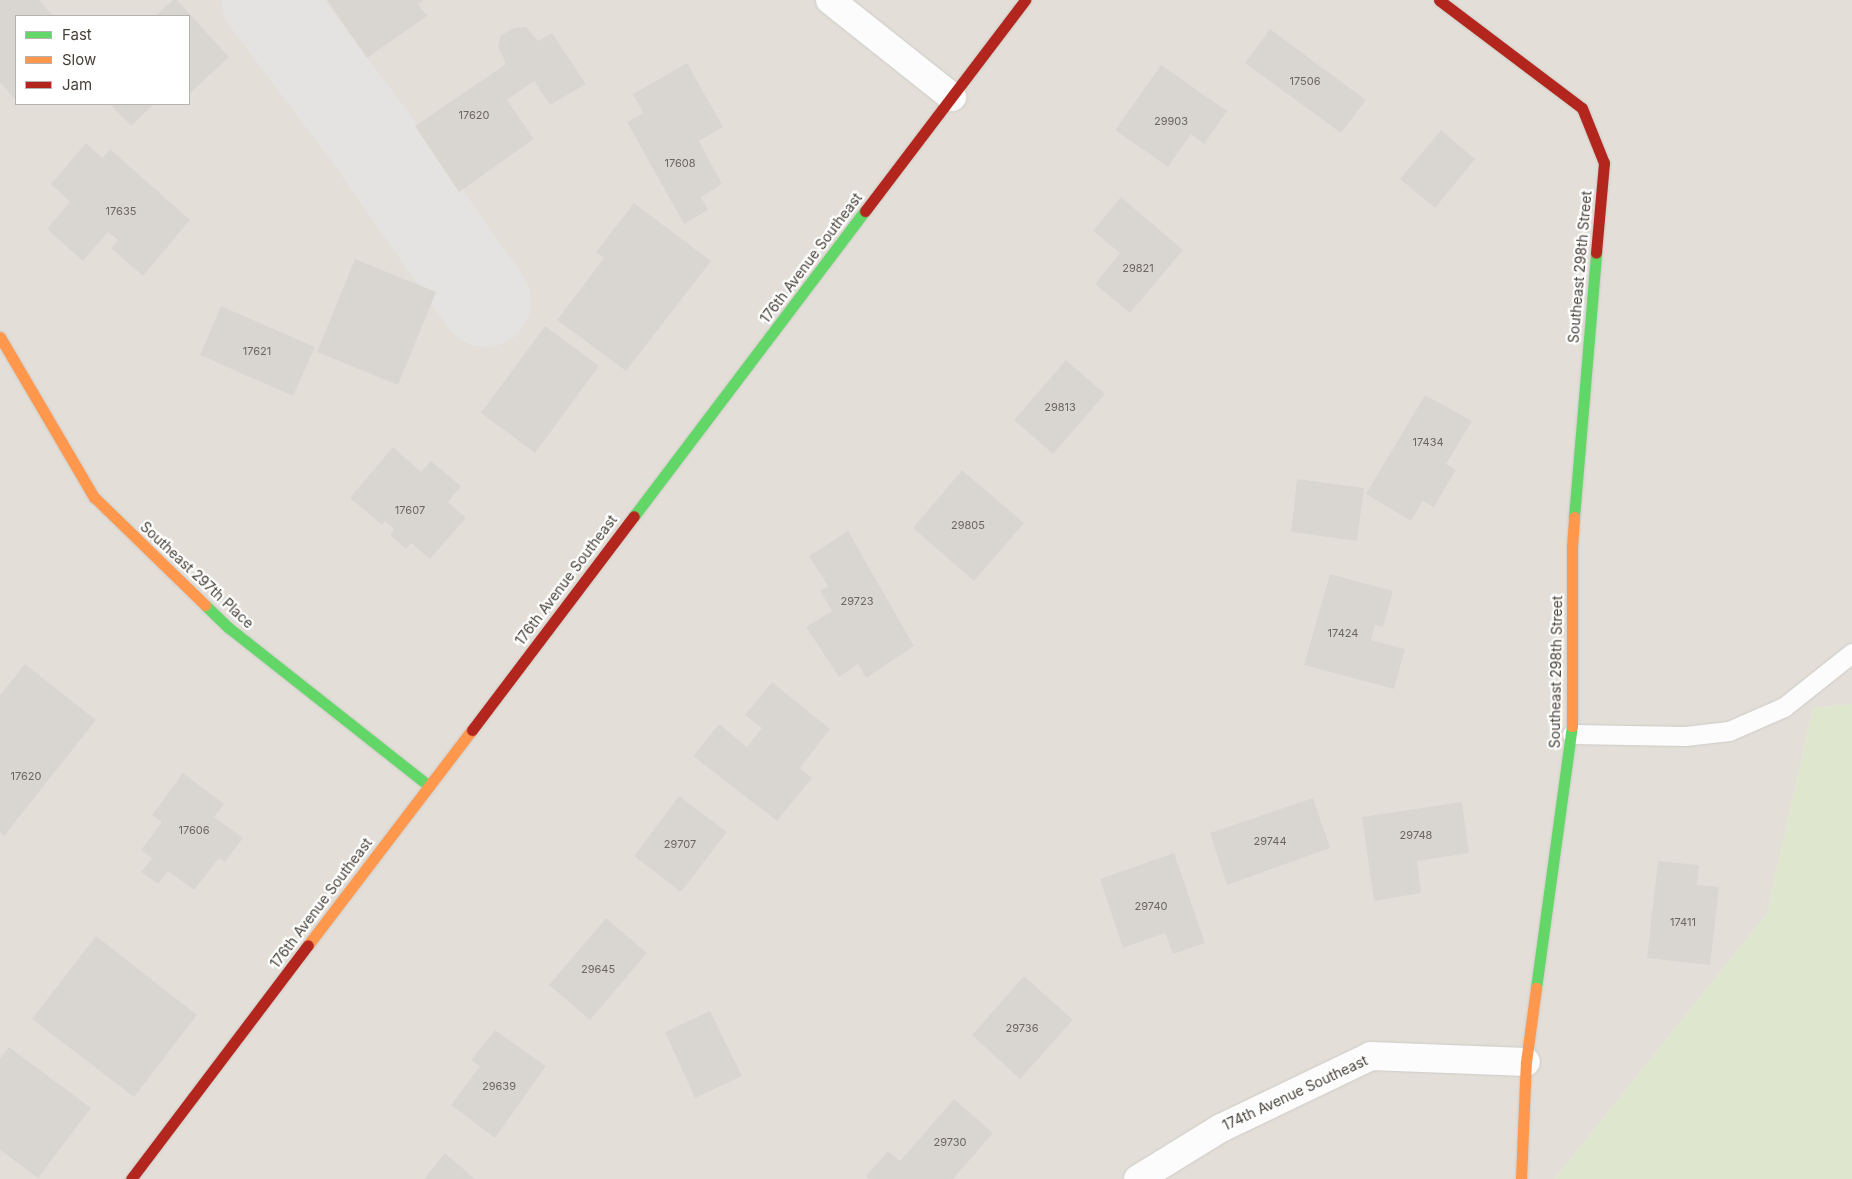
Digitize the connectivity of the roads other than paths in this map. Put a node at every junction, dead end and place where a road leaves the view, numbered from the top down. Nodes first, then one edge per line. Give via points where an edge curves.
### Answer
1 (830, 0) edge
2 (1025, 0) edge
3 (1440, 0) edge
4 (952, 97) junction
5 (0, 337) edge
6 (1852, 653) edge
7 (1572, 734) junction
8 (429, 786) junction
9 (1526, 1062) junction
10 (131, 1179) edge
11 (1138, 1179) edge
12 (1522, 1179) edge

1 - 4 street
2 - 4 street, 176th Avenue Southeast
3 - 7 street, Southeast 298th Street via 1582,108 1604,163 1572,547
4 - 8 street, 176th Avenue Southeast
5 - 8 street, Southeast 297th Place via 94,497 229,628
6 - 7 lane via 1784,707 1730,731 1685,736
7 - 9 street, Southeast 298th Street
8 - 10 street, 176th Avenue Southeast
9 - 11 street, 174th Avenue Southeast via 1371,1056 1221,1128
9 - 12 street, Southeast 298th Street

